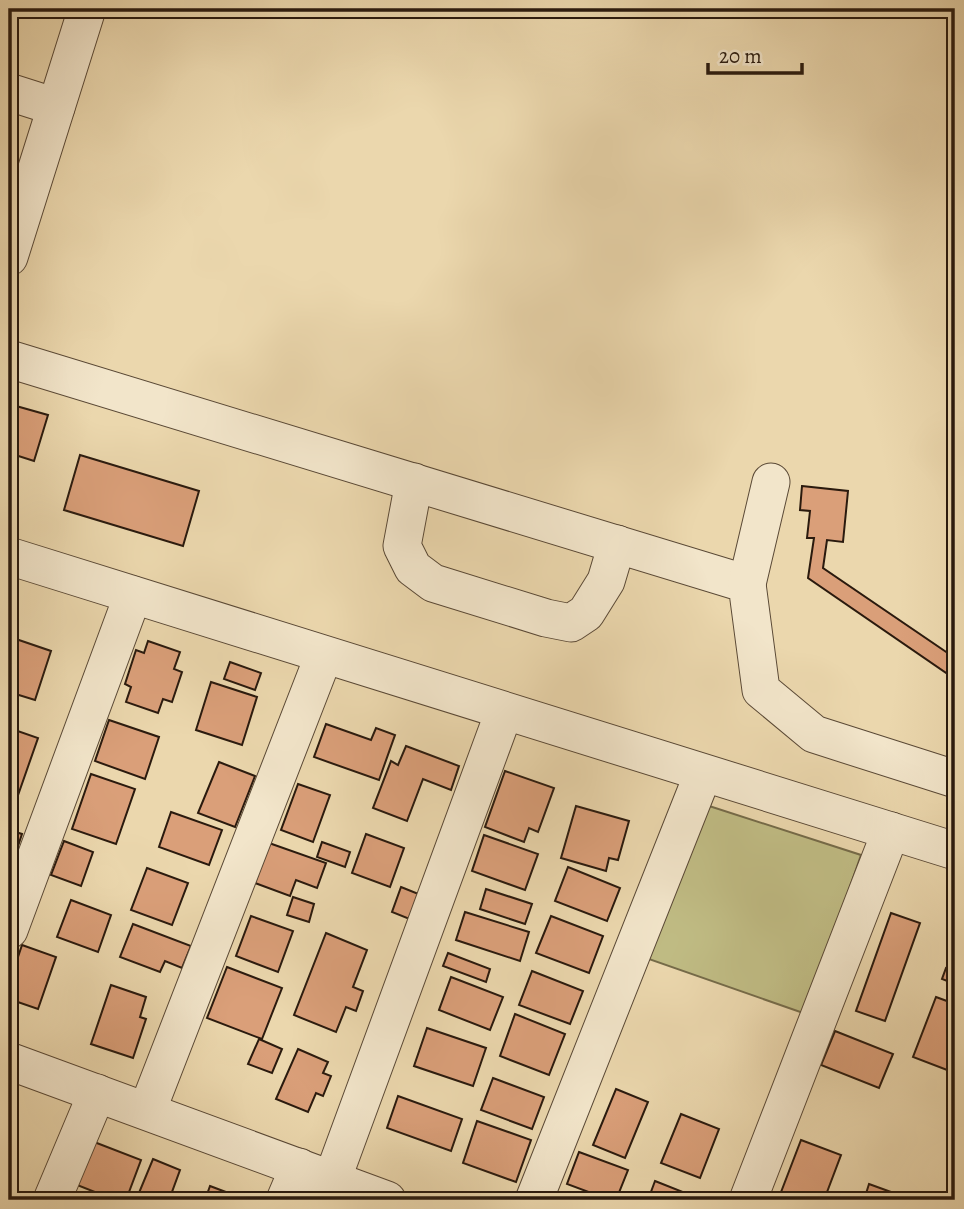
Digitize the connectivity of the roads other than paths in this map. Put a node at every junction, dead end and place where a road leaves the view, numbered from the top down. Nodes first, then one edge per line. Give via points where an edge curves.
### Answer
1 (87, 9) edge
2 (9, 92) edge
3 (56, 107) junction
4 (9, 257) edge
5 (9, 359) edge
6 (414, 482) junction
7 (771, 482) dead end
8 (617, 544) junction
9 (9, 556) edge
10 (747, 584) junction
11 (132, 595) junction
12 (324, 655) junction
13 (504, 712) junction
14 (703, 774) junction
15 (955, 779) edge
16 (891, 831) junction
17 (955, 851) edge
18 (9, 930) edge
19 (9, 1061) edge
20 (97, 1093) junction
21 (147, 1111) junction
22 (316, 1173) junction
23 (52, 1200) edge
24 (285, 1200) edge
25 (387, 1200) edge
26 (534, 1200) edge
27 (748, 1200) edge

1 - 3 street
2 - 3 street
3 - 4 street
5 - 6 street
6 - 8 street
6 - 8 street via 402,546 413,568 433,583 547,618 570,623 586,613 606,581
7 - 10 street
8 - 10 street
9 - 11 street
10 - 15 street via 761,690 814,734
11 - 12 street
11 - 18 street
12 - 13 street
12 - 21 street
13 - 14 street
13 - 22 street
14 - 16 street
14 - 26 street
16 - 17 street
16 - 27 street
19 - 20 street
20 - 21 street
20 - 23 street
21 - 22 street
22 - 24 street
22 - 25 street

